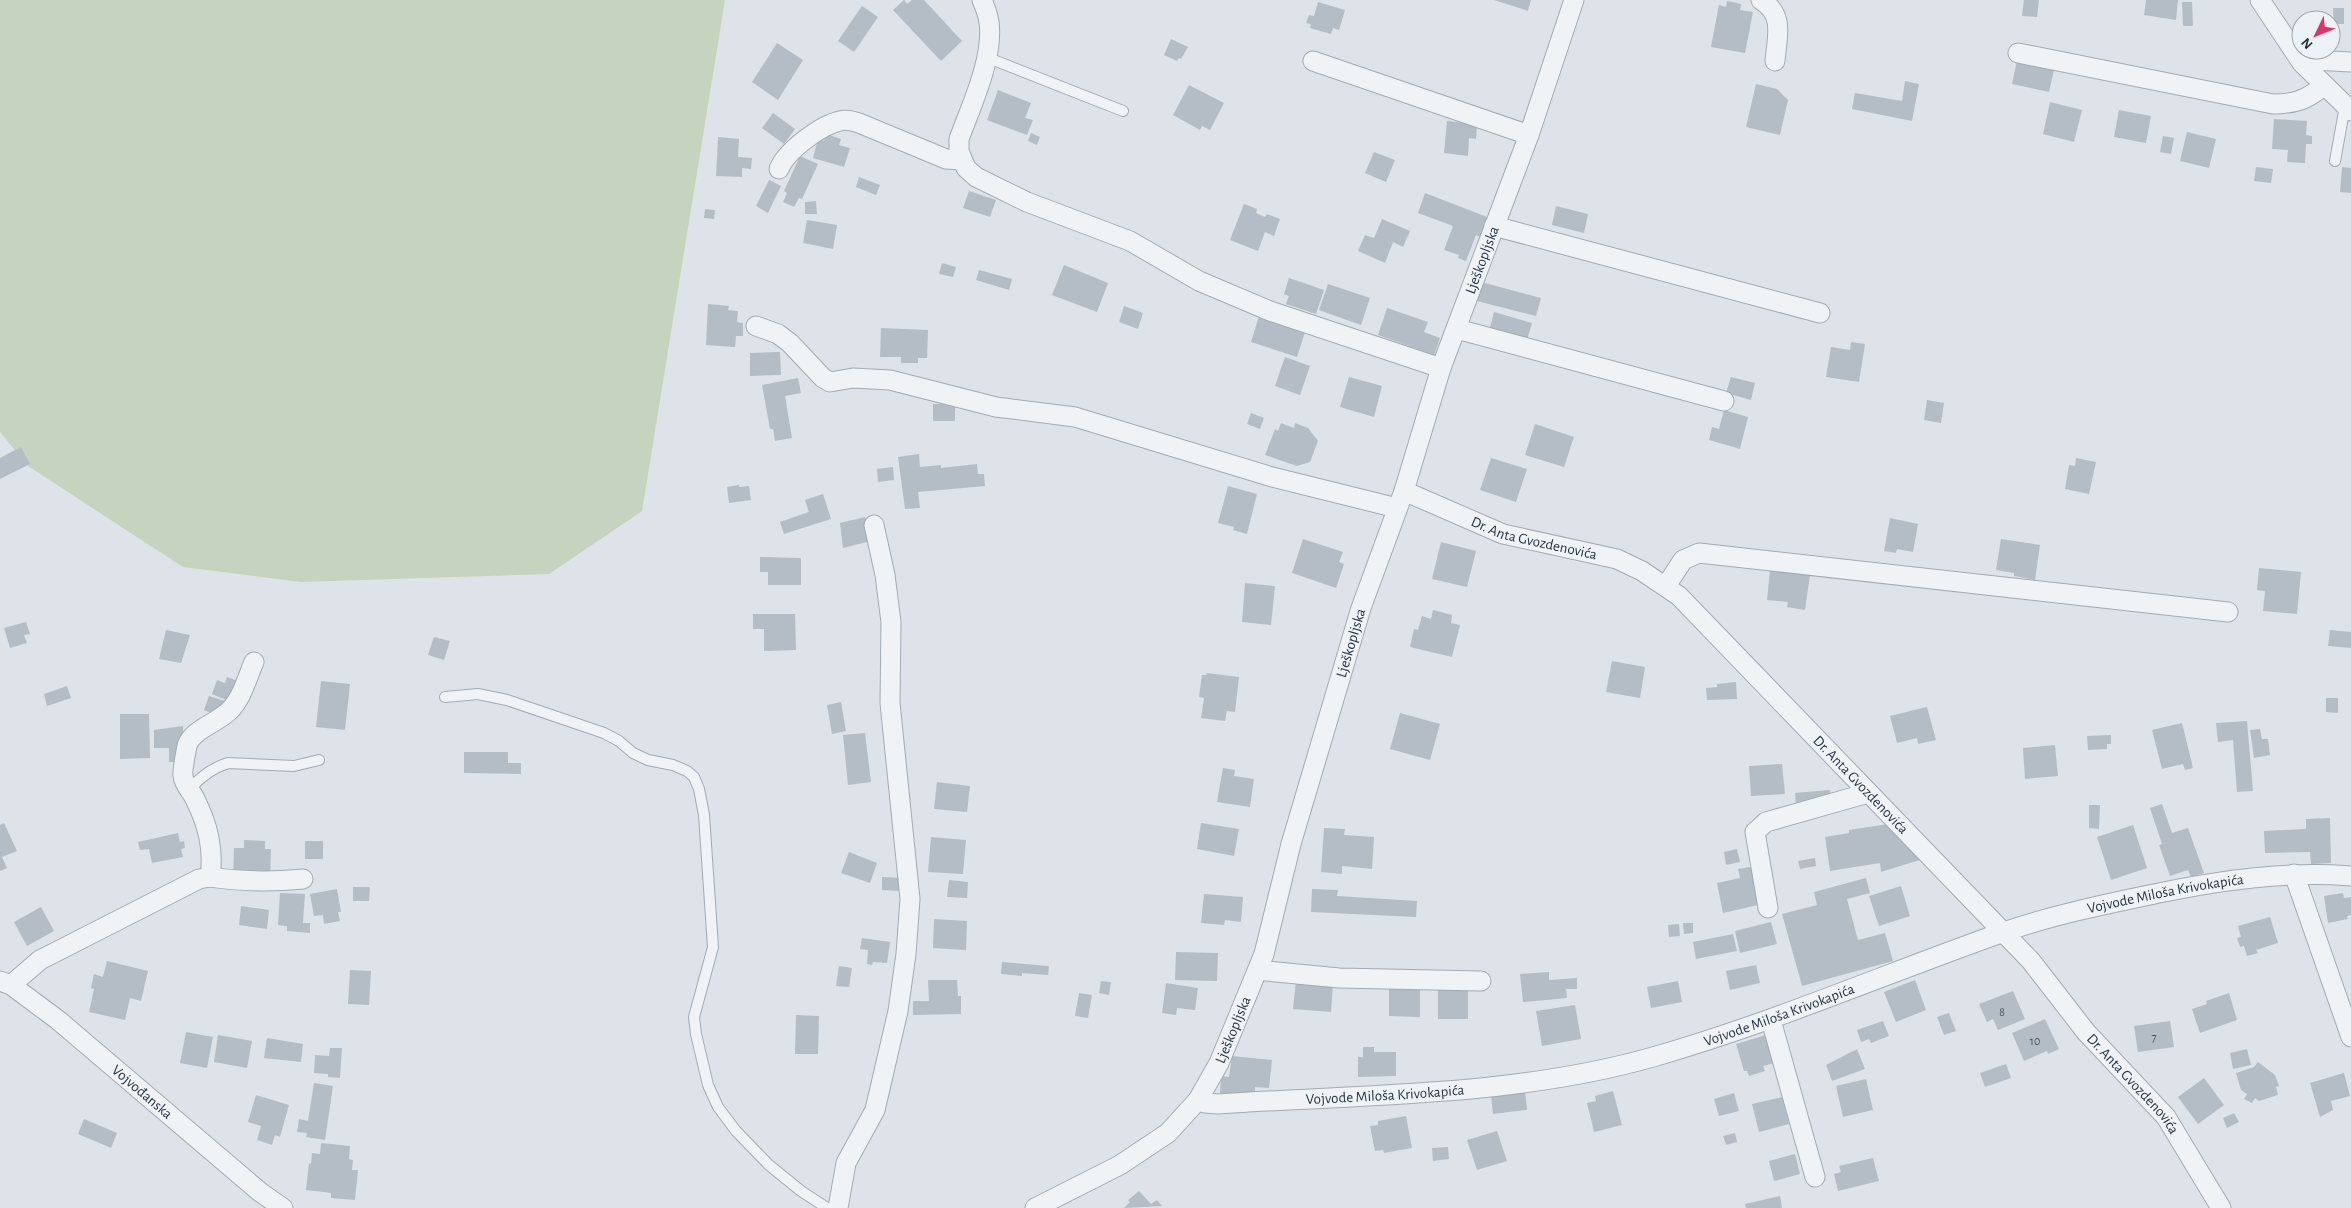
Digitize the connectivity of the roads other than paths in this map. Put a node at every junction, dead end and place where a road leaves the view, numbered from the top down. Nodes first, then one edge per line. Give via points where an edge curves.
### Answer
1 (982, 0) edge
2 (1574, 0) edge
3 (1761, 0) edge
4 (2260, 0) edge
5 (2018, 53) dead end
6 (986, 57) junction
7 (1775, 60) dead end
8 (1313, 61) dead end
9 (2351, 62) edge
10 (2302, 63) junction
11 (2323, 86) junction
12 (2348, 108) edge
13 (1123, 110) dead end
14 (1529, 135) junction
15 (961, 160) junction
16 (2335, 161) dead end
17 (779, 169) dead end
18 (1494, 226) junction
19 (1820, 313) dead end
20 (756, 326) dead end
21 (1457, 329) junction
22 (1441, 368) junction
23 (1724, 401) dead end
24 (1400, 499) junction
25 (874, 525) dead end
26 (1666, 586) junction
27 (2228, 612) dead end
28 (254, 662) dead end
29 (445, 697) dead end
30 (319, 760) dead end
31 (190, 790) junction
32 (1868, 793) junction
33 (2294, 874) junction
34 (210, 876) junction
35 (2351, 876) edge
36 (303, 879) dead end
37 (1768, 908) dead end
38 (2004, 932) junction
39 (1259, 968) junction
40 (1481, 981) dead end
41 (5, 983) edge
42 (1771, 1020) junction
43 (2351, 1037) edge
44 (1198, 1100) junction
45 (1815, 1177) dead end
46 (283, 1208) edge
47 (828, 1208) edge
48 (838, 1208) edge
49 (1036, 1208) edge
50 (2221, 1208) edge

1 - 6 street via 989,21
2 - 14 street, Lješkopljska
3 - 7 street via 1772,7 1778,19
4 - 10 street
5 - 11 street via 2273,104 2296,103
6 - 13 lane
6 - 15 street via 959,139
8 - 14 street
9 - 10 street via 2313,60
10 - 11 street
11 - 12 street
12 - 16 lane
14 - 18 street, Lješkopljska
15 - 17 street via 946,159 846,120 833,123 795,147
15 - 22 street via 966,168 985,181 1027,202 1130,241 1199,281 1270,311
18 - 19 street
18 - 21 street, Lješkopljska
20 - 24 street, Dr. Anta Gvozdenovića via 778,334 790,343 830,382 862,378 890,380 996,407 1075,417 1272,477
21 - 22 street, Lješkopljska
21 - 23 street
22 - 24 street, Lješkopljska
24 - 26 street, Dr. Anta Gvozdenovića via 1503,534 1617,559
24 - 39 street, Lješkopljska via 1360,608 1291,844
25 - 48 street via 891,622 890,703 910,899 898,1011 875,1110 846,1162
26 - 27 street via 1682,560 1699,554
26 - 32 street, Dr. Anta Gvozdenovića via 1691,608
28 - 31 street via 230,710 190,739 183,776
29 - 47 lane via 478,694 507,700 604,733 633,753 687,770 694,777 704,814 713,947 694,1018 708,1085 718,1107 736,1131 769,1165
30 - 31 lane via 294,766 228,763 202,776
31 - 34 street via 210,838
32 - 37 street via 1759,826 1756,832
32 - 38 street, Dr. Anta Gvozdenovića
33 - 35 street, Vojvode Miloša Krivokapića
33 - 38 street, Vojvode Miloša Krivokapića via 2198,885 2105,904
33 - 43 street
34 - 36 street via 236,881
34 - 41 street via 40,960
38 - 42 street, Vojvode Miloša Krivokapića
38 - 50 street, Dr. Anta Gvozdenovića via 2032,961 2086,1032 2166,1117
39 - 40 street via 1339,978
39 - 44 street, Lješkopljska via 1219,1063
41 - 46 street, Vojvođanska via 58,1020
42 - 44 street, Vojvode Miloša Krivokapića via 1590,1073 1510,1085 1218,1104
42 - 45 street
44 - 49 street, Lješkopljska via 1168,1132 1144,1150

